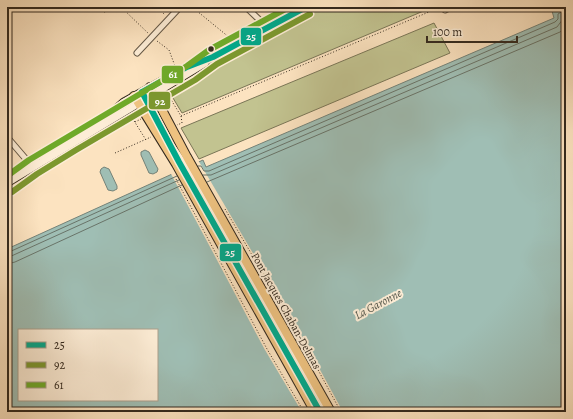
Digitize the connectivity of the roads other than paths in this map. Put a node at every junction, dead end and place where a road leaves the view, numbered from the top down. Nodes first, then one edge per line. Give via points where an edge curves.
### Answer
1 (180, 7) edge
2 (246, 7) edge
3 (306, 7) edge
4 (441, 7) edge
5 (451, 7) edge
6 (268, 28) junction
7 (137, 53) dead end
8 (152, 91) junction
9 (144, 95) junction
10 (136, 100) junction
11 (7, 137) edge
12 (181, 161) junction
13 (29, 162) junction
14 (7, 175) edge
15 (7, 178) edge
16 (7, 183) edge
17 (7, 186) edge
18 (566, 410) edge
19 (316, 412) edge
20 (320, 412) edge
21 (326, 412) edge
22 (331, 412) edge
23 (562, 412) edge

1 - 7 street
2 - 6 street
3 - 6 main road
4 - 5 street via 444,10
6 - 8 main road via 191,73
8 - 9 main road
8 - 12 main road, Pont Jacques Chaban-Delmas
9 - 10 main road
9 - 12 lane
10 - 12 main road, Pont Jacques Chaban-Delmas
10 - 13 main road
10 - 13 main road via 124,102
11 - 13 street
12 - 19 main road, Pont Jacques Chaban-Delmas
12 - 20 lane
12 - 21 lane
12 - 22 main road, Pont Jacques Chaban-Delmas
13 - 14 lane
13 - 15 main road
13 - 16 main road
13 - 17 lane
18 - 23 street

